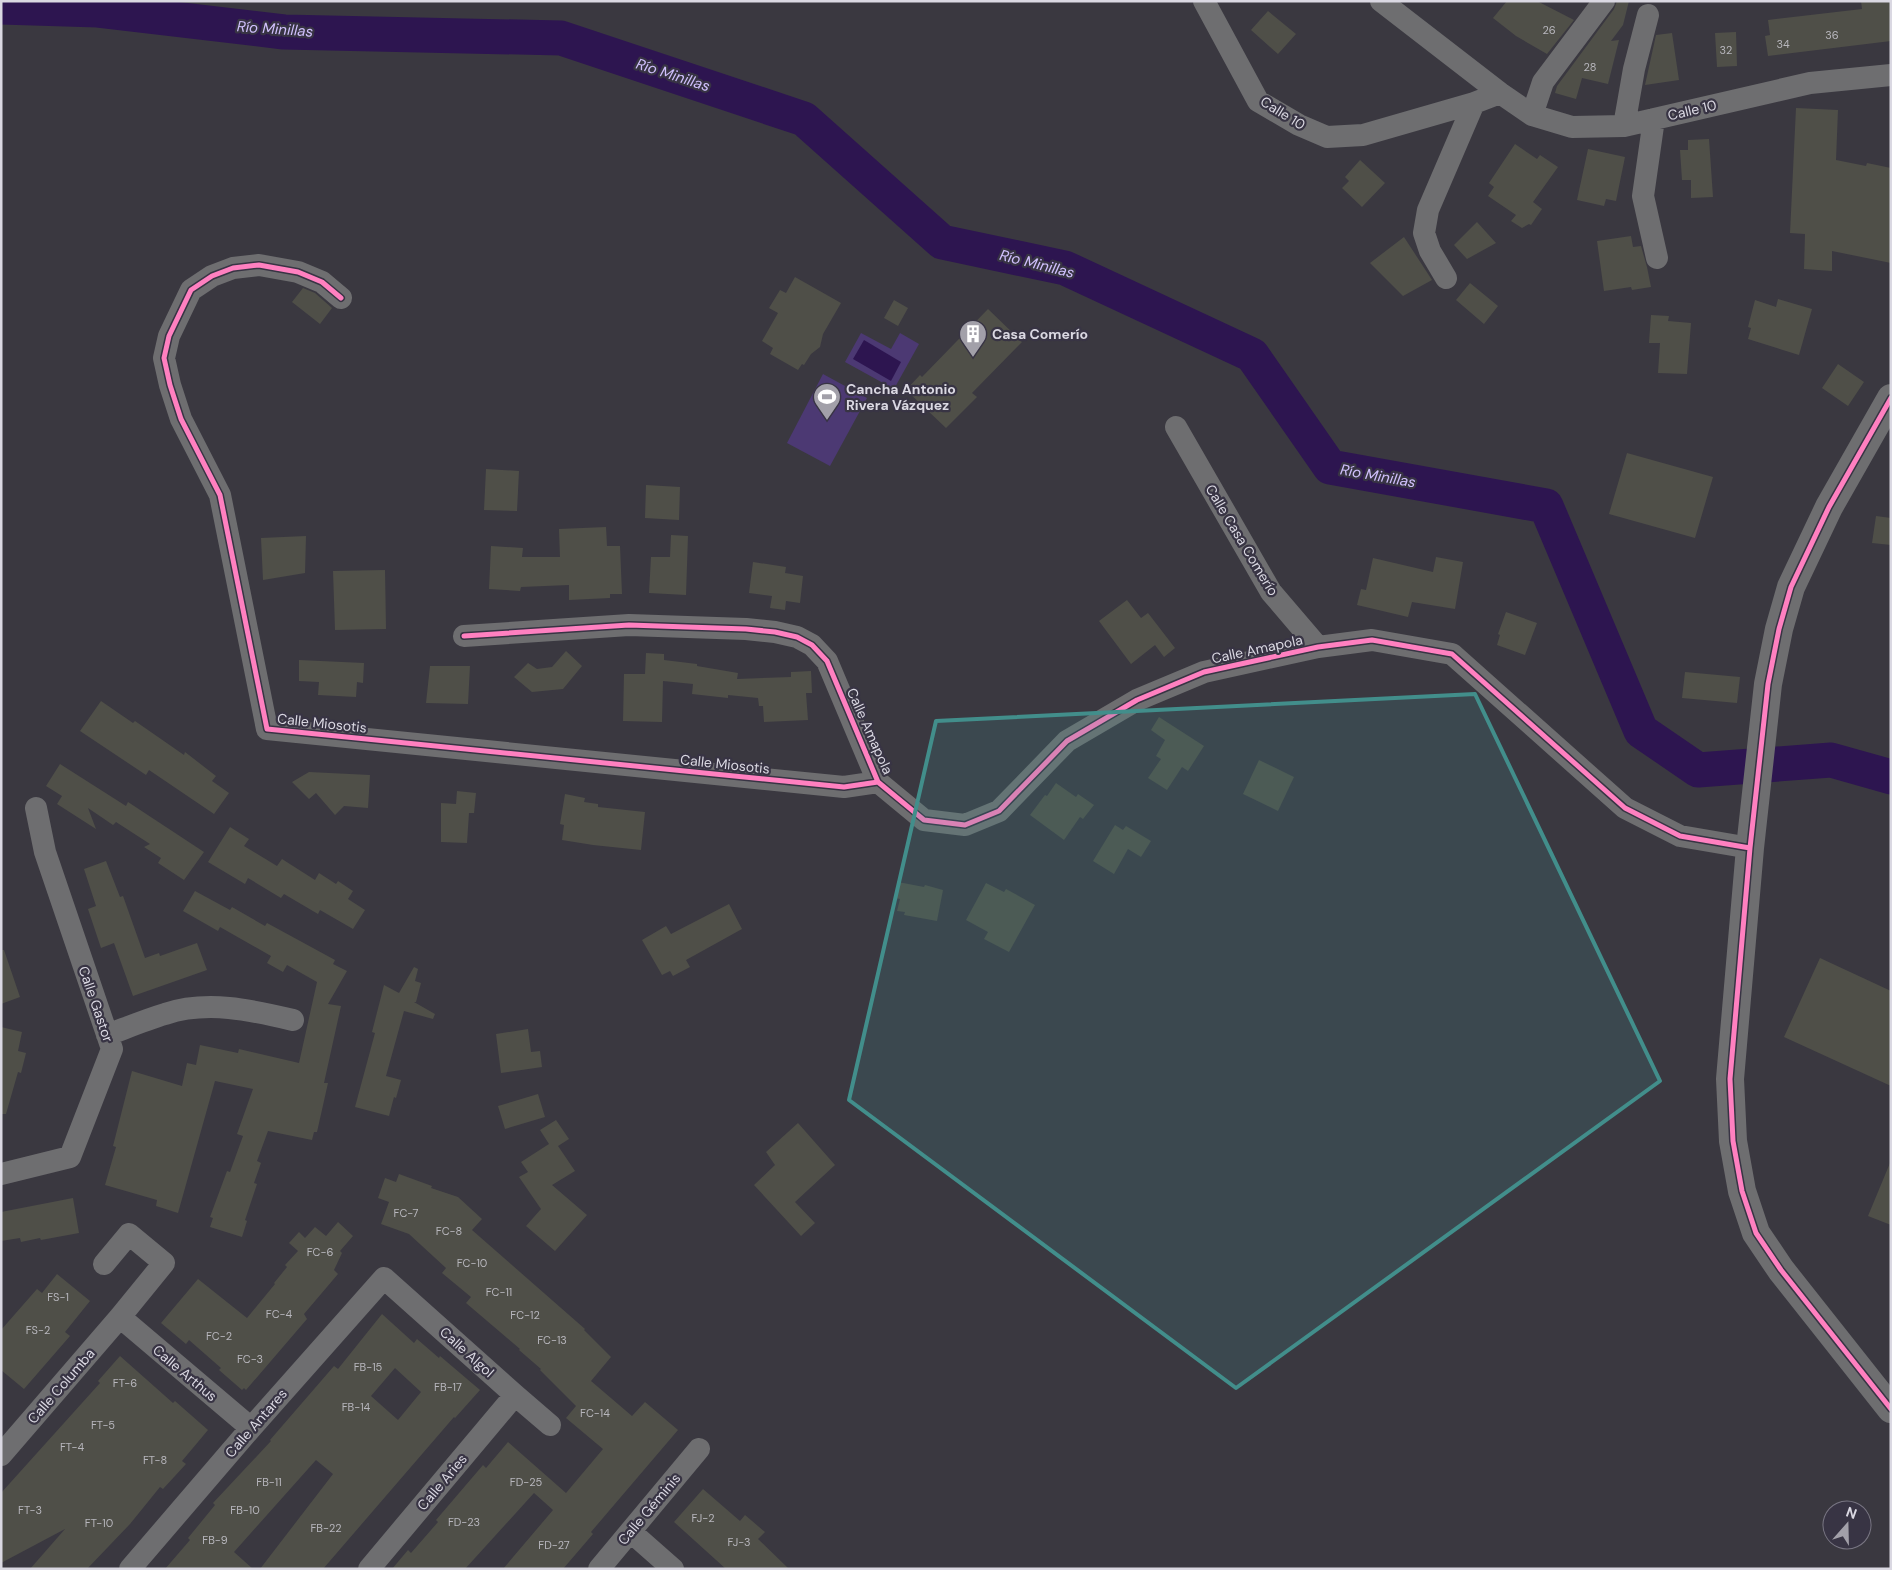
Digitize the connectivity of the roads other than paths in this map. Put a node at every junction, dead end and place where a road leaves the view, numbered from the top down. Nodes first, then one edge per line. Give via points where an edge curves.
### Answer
1 (1204, 1) edge
2 (1381, 1) edge
3 (1604, 1) edge
4 (1648, 14) dead end
5 (1891, 75) edge
6 (1500, 93) junction
7 (1474, 103) junction
8 (1532, 115) junction
9 (1654, 119) junction
10 (1624, 126) junction
11 (1657, 258) dead end
12 (1446, 278) dead end
13 (341, 298) dead end
14 (1891, 398) edge
15 (1176, 427) dead end
16 (464, 636) dead end
17 (1318, 647) junction
18 (878, 782) junction
19 (36, 808) dead end
20 (1750, 848) junction
21 (293, 1020) dead end
22 (107, 1035) junction
23 (1, 1174) edge
24 (104, 1264) dead end
25 (384, 1278) joint
26 (120, 1317) junction
27 (515, 1396) junction
28 (1891, 1410) edge
29 (550, 1425) dead end
30 (250, 1428) junction
31 (699, 1449) dead end
32 (1, 1455) edge
33 (630, 1532) junction
34 (130, 1569) edge
35 (369, 1569) edge
36 (599, 1569) edge
37 (672, 1569) edge

1 - 7 street, Calle 10 via 1258,101 1327,137 1363,135
2 - 6 street, Calle 10
3 - 8 street via 1543,82
4 - 10 street
5 - 9 street, Calle 10 via 1810,83
6 - 7 street, Calle 10
6 - 8 street, Calle 10
7 - 12 street via 1428,210 1424,234
8 - 10 street, Calle 10 via 1572,127
9 - 10 street, Calle 10
9 - 11 street via 1643,196
13 - 18 street, Calle Miosotis via 322,282 298,272 259,265 234,268 212,276 191,290 168,336 164,358 181,420 220,495 267,729 844,788
14 - 20 street via 1829,508 1791,586 1768,684
15 - 17 street, Calle Casa Comerío via 1271,592
16 - 18 street, Calle Amapola via 629,625 746,629 797,637 812,645 827,661
17 - 18 street, Calle Amapola via 1204,672 1137,700 1067,741 999,811 965,825 924,820
17 - 20 street, Calle Amapola via 1372,640 1452,654 1624,808 1680,836
19 - 22 street, Calle Gastor via 45,852
20 - 28 street via 1730,1079 1733,1141 1742,1191 1756,1233 1781,1270
21 - 22 street via 234,1007 203,1008 165,1013
22 - 23 street, Calle Gastor via 112,1049 70,1157
24 - 26 street, Calle Columba via 129,1234 164,1263
25 - 27 street, Calle Algol
25 - 30 street, Calle Antares
26 - 30 street, Calle Arthus
26 - 32 street, Calle Columba
27 - 29 street, Calle Algol
27 - 35 street, Calle Aries
30 - 34 street, Calle Antares
31 - 33 street, Calle Géminis
33 - 36 street, Calle Géminis
33 - 37 street

